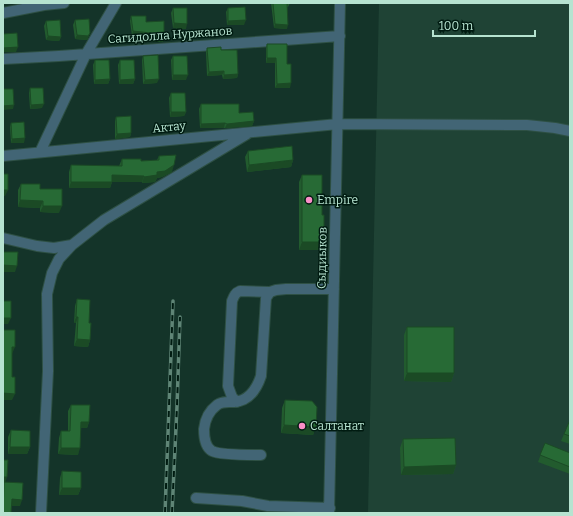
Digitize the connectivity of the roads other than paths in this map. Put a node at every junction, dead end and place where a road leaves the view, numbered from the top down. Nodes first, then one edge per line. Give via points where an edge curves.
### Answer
1 (64, 3) edge
2 (116, 3) edge
3 (340, 3) edge
4 (3, 13) edge
5 (340, 36) junction
6 (86, 54) junction
7 (3, 59) edge
8 (338, 124) junction
9 (570, 131) edge
10 (249, 133) junction
11 (40, 152) junction
12 (3, 156) edge
13 (3, 238) edge
14 (72, 245) junction
15 (334, 290) junction
16 (270, 292) junction
17 (237, 402) junction
18 (260, 455) dead end
19 (196, 498) dead end
20 (330, 510) edge
21 (41, 513) edge

1 - 4 street
2 - 6 street
3 - 5 street, Сыдиыков
5 - 6 street, Сагидолла Нуржанов
5 - 8 street, Сыдиыков
6 - 7 street, Сагидолла Нуржанов
6 - 11 street
8 - 9 street, Актау via 527,125
8 - 10 street, Актау
8 - 15 street, Сыдиыков
10 - 11 street, Актау
10 - 14 street via 104,220
11 - 12 street, Актау
13 - 14 street via 54,248
14 - 21 street via 52,273 47,294 48,371
15 - 16 street via 286,288
15 - 20 street, Сыдиыков
16 - 17 street via 266,298 261,376 253,392
16 - 17 street via 240,291 232,301 228,386
17 - 18 street via 224,402 211,411 205,421 206,445 220,453
19 - 20 street

